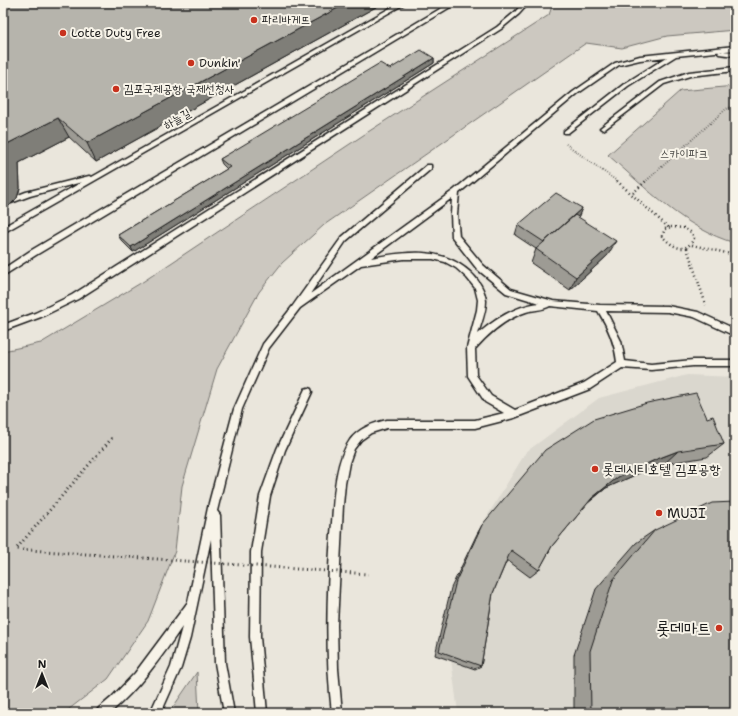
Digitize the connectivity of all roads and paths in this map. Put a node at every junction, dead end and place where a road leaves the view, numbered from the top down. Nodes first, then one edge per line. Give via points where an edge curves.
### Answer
1 (403, 3) edge
2 (454, 3) edge
3 (526, 3) edge
4 (735, 48) edge
5 (705, 52) junction
6 (676, 54) junction
7 (735, 54) edge
8 (735, 69) edge
9 (735, 106) edge
10 (603, 128) dead end
11 (566, 132) dead end
12 (562, 142) dead end
13 (428, 167) dead end
14 (100, 175) junction
15 (456, 192) junction
16 (633, 193) junction
17 (3, 204) edge
18 (668, 228) junction
19 (3, 230) edge
20 (692, 245) junction
21 (687, 248) junction
22 (735, 255) edge
23 (360, 262) junction
24 (3, 273) edge
25 (553, 304) junction
26 (600, 308) junction
27 (707, 308) dead end
28 (295, 309) junction
29 (3, 328) edge
30 (735, 333) edge
31 (471, 348) junction
32 (621, 364) junction
33 (735, 364) edge
34 (308, 392) dead end
35 (514, 414) junction
36 (112, 438) dead end
37 (214, 503) junction
38 (368, 574) dead end
39 (193, 602) junction
40 (102, 713) edge
41 (155, 713) edge
42 (229, 713) edge
43 (262, 713) edge
44 (337, 713) edge

1 - 14 lane, 하늘길
2 - 24 lane
3 - 29 lane via 499,28 75,297
4 - 5 lane
5 - 6 lane
5 - 7 lane
6 - 11 lane via 626,85
6 - 15 lane via 616,64 600,74
8 - 10 lane via 689,74 662,83
9 - 16 path via 726,109
12 - 16 path via 586,156
13 - 28 lane via 344,239
14 - 17 lane via 28,194
14 - 19 lane, 하늘길
15 - 23 lane
15 - 25 lane via 456,237 480,267 509,291
16 - 18 path
18 - 20 path via 688,229 694,237
18 - 21 path via 663,232 665,240 678,248
20 - 21 path
20 - 22 path
21 - 27 path
23 - 28 lane
23 - 31 lane via 415,254 440,257 462,266 476,283 482,301
25 - 26 lane
25 - 31 lane via 534,306 514,313 483,333
26 - 30 lane via 668,309 695,314
26 - 32 lane via 614,331 620,348
28 - 37 lane via 266,346 238,409
31 - 35 lane via 472,376 488,399
32 - 33 lane via 651,367 693,363
32 - 35 lane via 587,386
34 - 43 lane via 281,449 265,496 256,552 256,637
35 - 44 lane via 475,424 387,424 375,426 355,440 348,452 342,473 338,507 332,606
36 - 38 path, bridge via 16,549
37 - 39 lane
37 - 42 lane via 220,663
39 - 40 lane via 161,650
39 - 41 lane via 176,668

